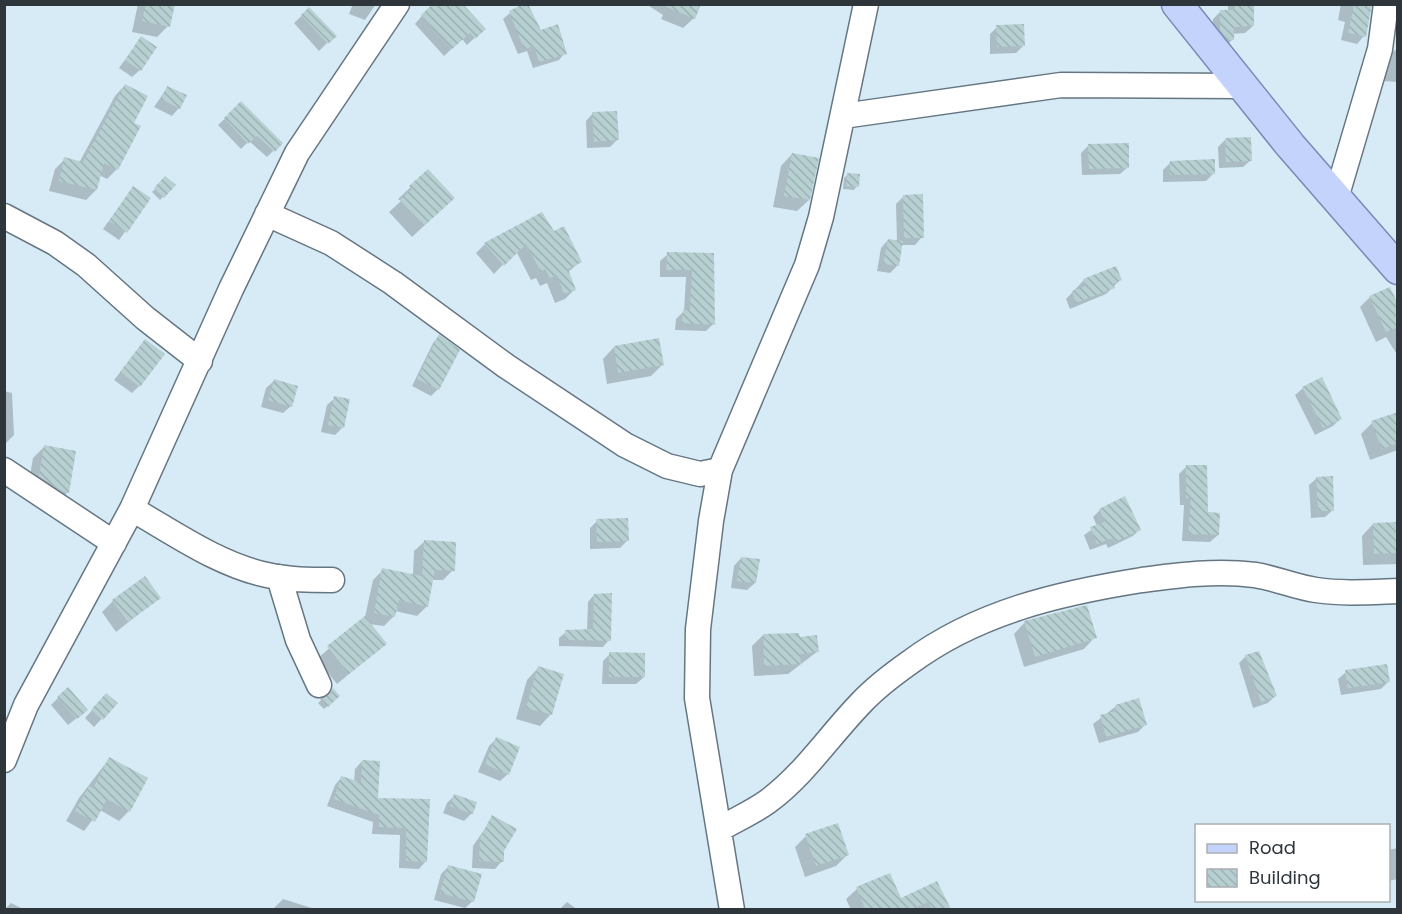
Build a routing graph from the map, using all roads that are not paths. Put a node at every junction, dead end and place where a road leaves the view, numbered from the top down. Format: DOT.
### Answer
graph roads {
  1 [pos="397,4"];
  2 [pos="866,4"];
  3 [pos="1177,4"];
  4 [pos="1386,4"];
  5 [pos="1242,86"];
  6 [pos="843,116"];
  7 [pos="1336,198"];
  8 [pos="267,214"];
  9 [pos="4,216"];
  10 [pos="1398,269"];
  11 [pos="200,361"];
  12 [pos="4,470"];
  13 [pos="720,470"];
  14 [pos="132,509"];
  15 [pos="114,543"];
  16 [pos="279,577"];
  17 [pos="332,580"];
  18 [pos="1398,591"];
  19 [pos="319,685"];
  20 [pos="15,709"];
  21 [pos="4,760"];
  22 [pos="720,829"];
  23 [pos="732,909"];
  1 -- 8 [label="street"];
  2 -- 6 [label="street"];
  3 -- 5 [label="main road"];
  4 -- 7 [label="street"];
  5 -- 6 [label="street"];
  5 -- 7 [label="main road"];
  6 -- 13 [label="street"];
  7 -- 10 [label="main road"];
  8 -- 11 [label="street"];
  8 -- 13 [label="street"];
  9 -- 11 [label="street"];
  11 -- 14 [label="street"];
  12 -- 15 [label="street"];
  13 -- 22 [label="street"];
  14 -- 15 [label="street"];
  14 -- 16 [label="street"];
  15 -- 20 [label="street"];
  16 -- 17 [label="street"];
  16 -- 19 [label="street"];
  18 -- 22 [label="street"];
  20 -- 21 [label="street"];
  22 -- 23 [label="street"];
}
